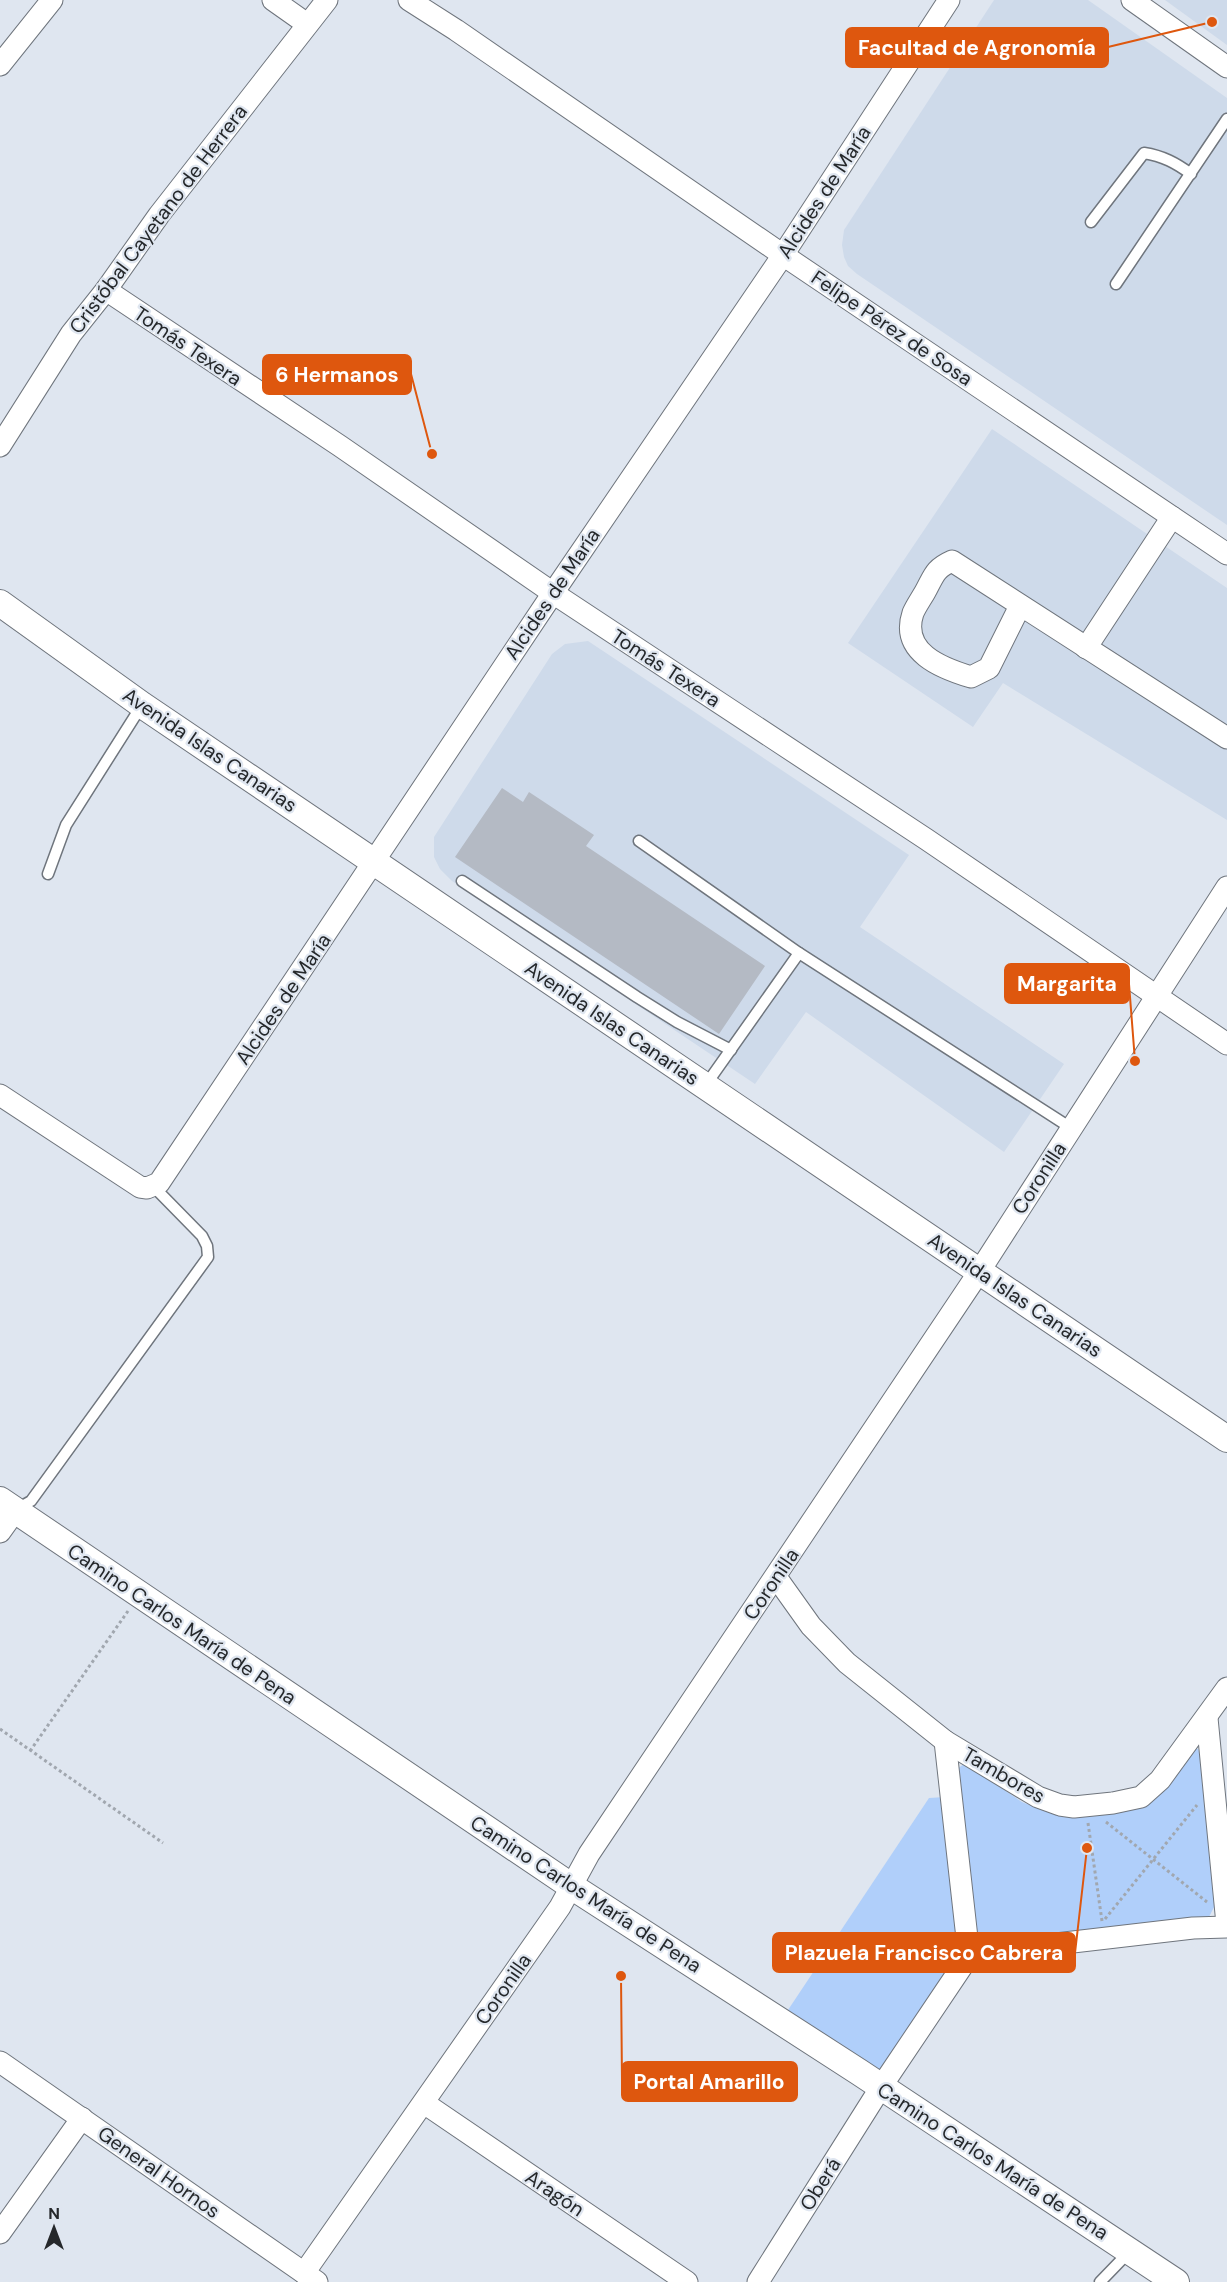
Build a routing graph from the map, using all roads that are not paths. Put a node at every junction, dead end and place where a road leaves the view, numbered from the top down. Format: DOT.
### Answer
graph roads {
  1 [pos="52,0"];
  2 [pos="273,0"];
  3 [pos="327,0"];
  4 [pos="409,0"];
  5 [pos="949,0"];
  6 [pos="1132,0"];
  7 [pos="307,24"];
  8 [pos="0,65"];
  9 [pos="1227,67"];
  10 [pos="1227,119"];
  11 [pos="1191,174"];
  12 [pos="1091,222"];
  13 [pos="783,255"];
  14 [pos="1116,284"];
  15 [pos="106,290"];
  16 [pos="0,446"];
  17 [pos="1172,517"];
  18 [pos="1227,554"];
  19 [pos="553,593"];
  20 [pos="0,603"];
  21 [pos="1020,606"];
  22 [pos="1086,648"];
  23 [pos="142,705"];
  24 [pos="1227,738"];
  25 [pos="639,841"];
  26 [pos="374,862"];
  27 [pos="48,874"];
  28 [pos="462,880"];
  29 [pos="1227,887"];
  30 [pos="798,953"];
  31 [pos="1156,996"];
  32 [pos="1227,1044"];
  33 [pos="731,1050"];
  34 [pos="705,1086"];
  35 [pos="0,1095"];
  36 [pos="1071,1128"];
  37 [pos="153,1186"];
  38 [pos="979,1272"];
  39 [pos="1227,1438"];
  40 [pos="7,1505"];
  41 [pos="0,1532"];
  42 [pos="776,1577"];
  43 [pos="1227,1688"];
  44 [pos="1207,1718"];
  45 [pos="945,1741"];
  46 [pos="572,1886"];
  47 [pos="1226,1917"];
  48 [pos="1227,1926"];
  49 [pos="969,1956"];
  50 [pos="0,2062"];
  51 [pos="881,2087"];
  52 [pos="424,2103"];
  53 [pos="82,2118"];
  54 [pos="0,2233"];
  55 [pos="1130,2252"];
  56 [pos="311,2277"];
  57 [pos="687,2282"];
  58 [pos="758,2282"];
  59 [pos="1100,2282"];
  60 [pos="1176,2282"];
  1 -- 8 [label="street"];
  2 -- 7 [label="street"];
  3 -- 7 [label="street, Cristóbal Cayetano de Herrera"];
  4 -- 13 [label="street, Felipe Pérez de Sosa"];
  5 -- 13 [label="street, Alcides de María"];
  6 -- 9 [label="street"];
  7 -- 15 [label="street, Cristóbal Cayetano de Herrera"];
  10 -- 11 [label="lane"];
  11 -- 12 [label="lane"];
  11 -- 14 [label="lane"];
  13 -- 17 [label="street, Felipe Pérez de Sosa"];
  13 -- 19 [label="street, Alcides de María"];
  15 -- 16 [label="street, Cristóbal Cayetano de Herrera"];
  15 -- 19 [label="street, Tomás Texera"];
  17 -- 18 [label="street, Felipe Pérez de Sosa"];
  17 -- 22 [label="street"];
  19 -- 26 [label="street, Alcides de María"];
  19 -- 31 [label="street, Tomás Texera"];
  20 -- 23 [label="street, Avenida Islas Canarias"];
  21 -- 21 [label="street"];
  21 -- 22 [label="street"];
  22 -- 24 [label="street"];
  23 -- 26 [label="street, Avenida Islas Canarias"];
  23 -- 27 [label="lane"];
  25 -- 30 [label="lane"];
  26 -- 34 [label="street, Avenida Islas Canarias"];
  26 -- 37 [label="street, Alcides de María"];
  28 -- 33 [label="lane"];
  29 -- 31 [label="street, Coronilla"];
  30 -- 33 [label="lane"];
  30 -- 36 [label="lane"];
  31 -- 32 [label="street, Tomás Texera"];
  31 -- 36 [label="street, Coronilla"];
  33 -- 34 [label="lane"];
  34 -- 38 [label="street, Avenida Islas Canarias"];
  35 -- 37 [label="street"];
  36 -- 38 [label="street, Coronilla"];
  37 -- 40 [label="lane"];
  38 -- 39 [label="street, Avenida Islas Canarias"];
  38 -- 42 [label="street, Coronilla"];
  40 -- 41 [label="street"];
  40 -- 46 [label="street, Camino Carlos María de Pena"];
  42 -- 45 [label="street"];
  42 -- 46 [label="street, Coronilla"];
  43 -- 44 [label="street, Tambores"];
  44 -- 45 [label="street, Tambores"];
  44 -- 47 [label="street"];
  45 -- 49 [label="street, Tambores"];
  46 -- 51 [label="street, Camino Carlos María de Pena"];
  46 -- 52 [label="street, Coronilla"];
  47 -- 48 [label="street"];
  48 -- 49 [label="street"];
  49 -- 51 [label="street, Oberá"];
  50 -- 53 [label="street, General Hornos"];
  51 -- 55 [label="street, Camino Carlos María de Pena"];
  51 -- 58 [label="street, Oberá"];
  52 -- 56 [label="street, Coronilla"];
  52 -- 57 [label="street, Aragón"];
  53 -- 54 [label="street"];
  53 -- 56 [label="street, General Hornos"];
  55 -- 59 [label="lane"];
  55 -- 60 [label="street, Camino Carlos María de Pena"];
}
